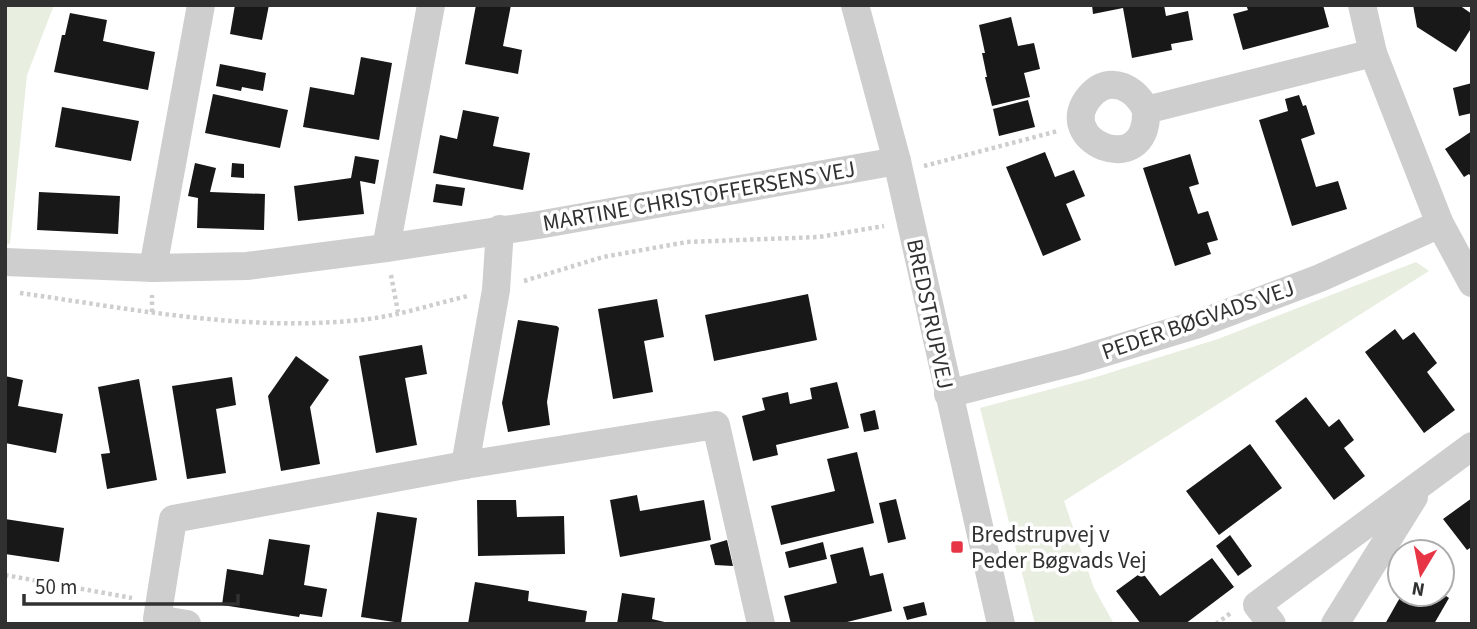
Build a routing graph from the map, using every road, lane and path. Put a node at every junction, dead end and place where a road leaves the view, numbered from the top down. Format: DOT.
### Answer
graph roads {
  1 [pos="201,5"];
  2 [pos="431,5"];
  3 [pos="855,5"];
  4 [pos="1362,5"];
  5 [pos="1374,53"];
  6 [pos="1146,110"];
  7 [pos="1082,125"];
  8 [pos="905,165"];
  9 [pos="1440,224"];
  10 [pos="500,229"];
  11 [pos="386,248"];
  12 [pos="5,262"];
  13 [pos="153,268"];
  14 [pos="1472,283"];
  15 [pos="398,312"];
  16 [pos="948,394"];
  17 [pos="1472,446"];
  18 [pos="465,466"];
  19 [pos="1423,482"];
  20 [pos="5,575"];
  21 [pos="160,603"];
  22 [pos="187,624"];
  23 [pos="761,624"];
  24 [pos="1001,624"];
  25 [pos="1272,624"];
  26 [pos="1335,624"];
  1 -- 13 [label="street"];
  2 -- 11 [label="street"];
  3 -- 8 [label="street, BREDSTRUPVEJ"];
  4 -- 5 [label="street"];
  5 -- 6 [label="street"];
  5 -- 9 [label="street"];
  6 -- 7 [label="street"];
  6 -- 7 [label="street"];
  7 -- 8 [label="path"];
  8 -- 10 [label="street, MARTINE CHRISTOFFERSENS VEJ"];
  8 -- 16 [label="street, BREDSTRUPVEJ"];
  9 -- 14 [label="street"];
  9 -- 16 [label="street, PEDER BØGVADS VEJ"];
  10 -- 11 [label="street, MARTINE CHRISTOFFERSENS VEJ"];
  10 -- 18 [label="street"];
  11 -- 13 [label="street, MARTINE CHRISTOFFERSENS VEJ"];
  11 -- 15 [label="path"];
  12 -- 13 [label="street, MARTINE CHRISTOFFERSENS VEJ"];
  16 -- 24 [label="street, BREDSTRUPVEJ"];
  17 -- 19 [label="street"];
  18 -- 21 [label="street"];
  18 -- 23 [label="street"];
  19 -- 25 [label="street"];
  19 -- 26 [label="street"];
  20 -- 21 [label="path"];
  21 -- 22 [label="street"];
}
